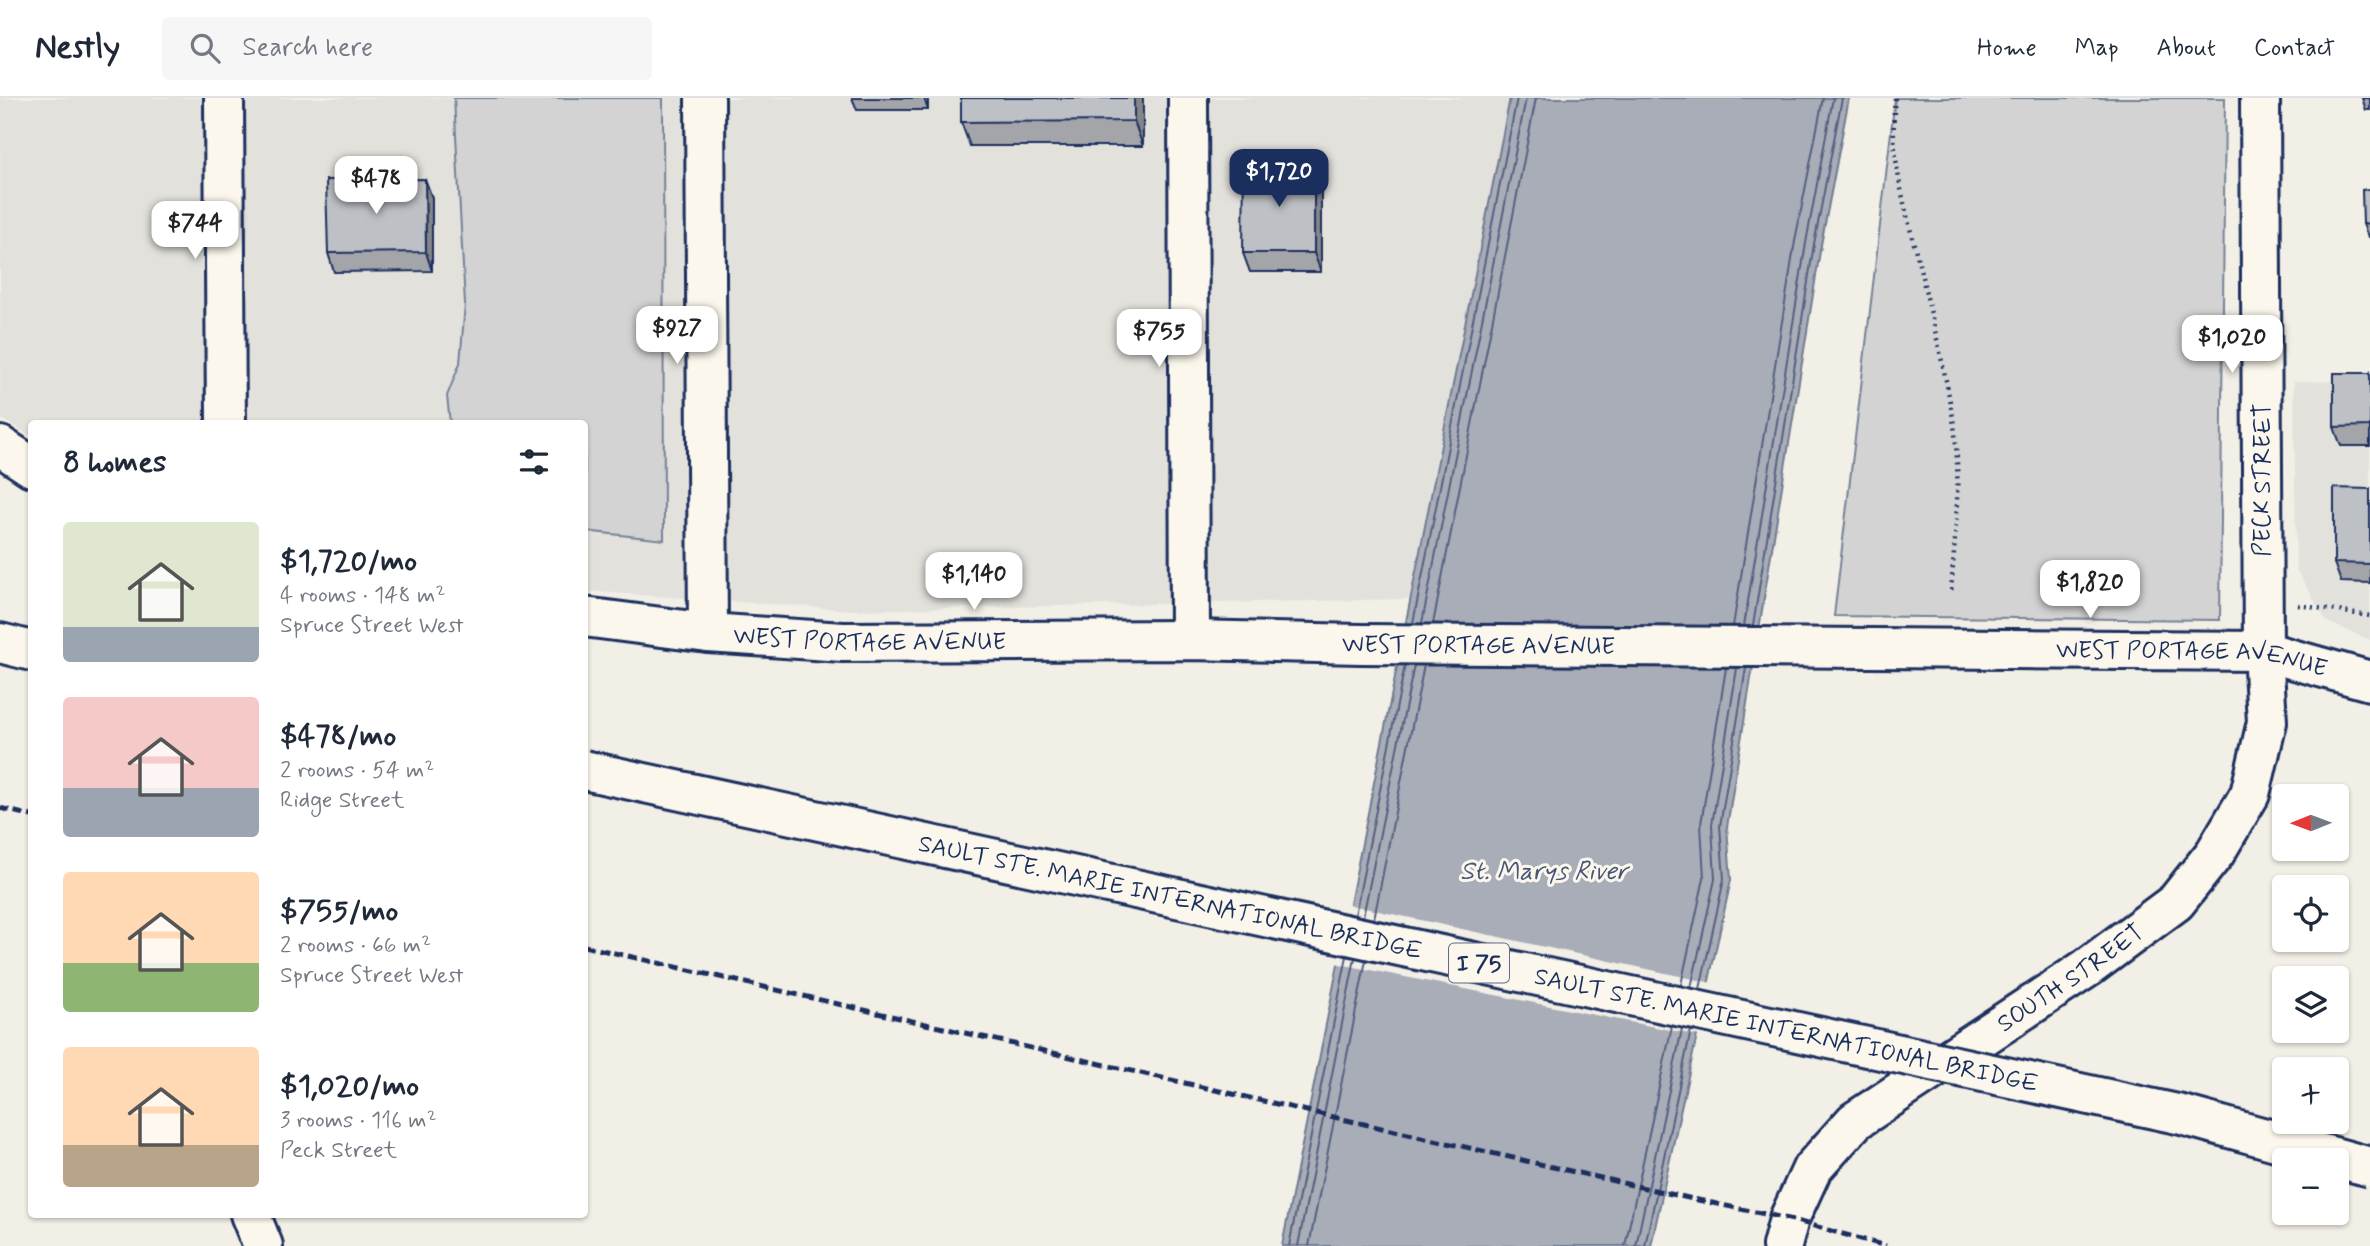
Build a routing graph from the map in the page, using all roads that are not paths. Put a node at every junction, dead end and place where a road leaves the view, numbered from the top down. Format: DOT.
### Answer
graph roads {
  1 [pos="224,98"];
  2 [pos="705,98"];
  3 [pos="1188,98"];
  4 [pos="2260,98"];
  5 [pos="226,420"];
  6 [pos="588,618"];
  7 [pos="708,633"];
  8 [pos="1190,640"];
  9 [pos="0,643"];
  10 [pos="28,650"];
  11 [pos="2263,651"];
  12 [pos="2370,681"];
  13 [pos="588,771"];
  14 [pos="2370,1167"];
  15 [pos="252,1218"];
  16 [pos="263,1246"];
  17 [pos="1782,1246"];
  1 -- 5 [label="main road"];
  2 -- 7 [label="main road"];
  3 -- 8 [label="main road"];
  4 -- 11 [label="main road, PECK STREET"];
  6 -- 7 [label="main road, WEST PORTAGE AVENUE"];
  7 -- 8 [label="main road, WEST PORTAGE AVENUE"];
  8 -- 11 [label="main road, WEST PORTAGE AVENUE"];
  9 -- 10 [label="main road"];
  11 -- 12 [label="main road, WEST PORTAGE AVENUE"];
  11 -- 17 [label="main road, SOUTH STREET"];
  13 -- 14 [label="main road, SAULT STE. MARIE INTERNATIONAL BRIDGE / I 75, bridge"];
  15 -- 16 [label="main road"];
}
